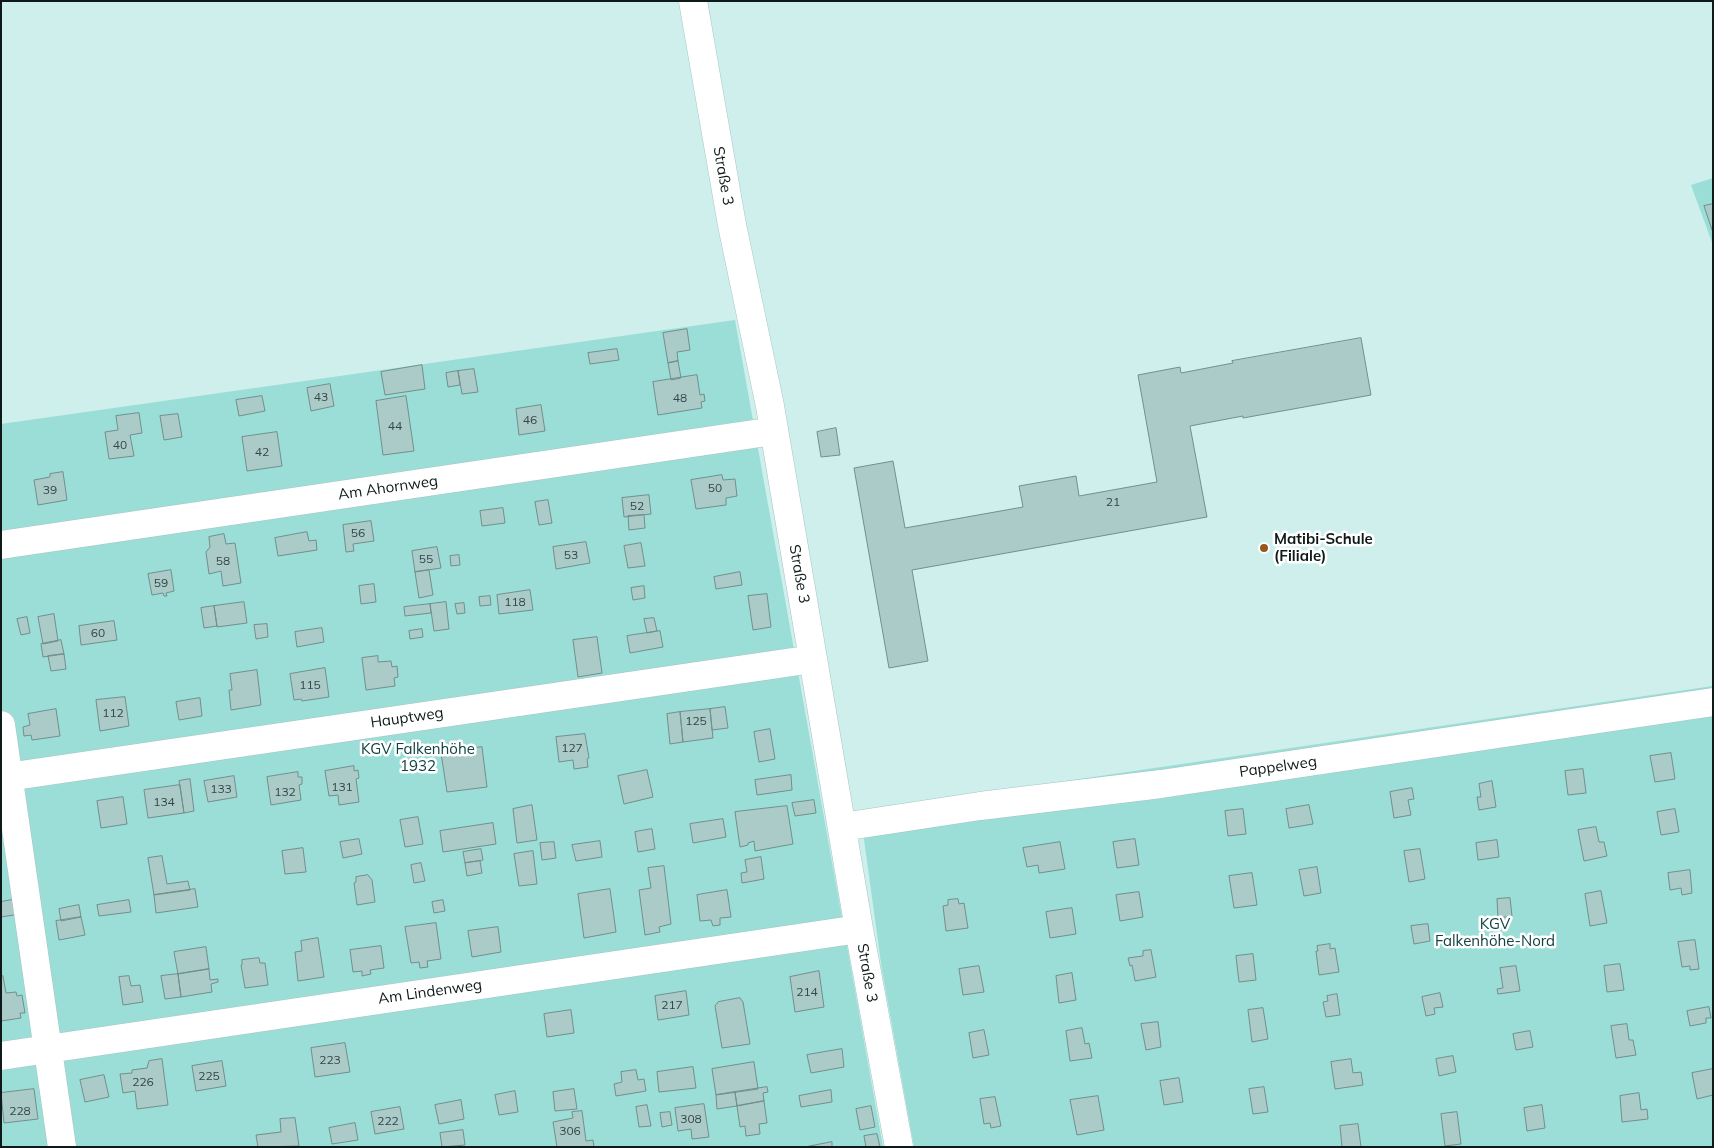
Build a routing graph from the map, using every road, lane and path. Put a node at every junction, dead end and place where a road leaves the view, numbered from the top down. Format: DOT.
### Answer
graph roads {
  1 [pos="693,1"];
  2 [pos="774,431"];
  3 [pos="1,545"];
  4 [pos="813,659"];
  5 [pos="1713,702"];
  6 [pos="1,725"];
  7 [pos="5,777"];
  8 [pos="842,827"];
  9 [pos="859,929"];
  10 [pos="48,1049"];
  11 [pos="1,1056"];
  12 [pos="62,1147"];
  13 [pos="900,1147"];
  1 -- 2 [label="street, Straße 3"];
  2 -- 3 [label="street, Am Ahornweg"];
  2 -- 4 [label="street, Straße 3"];
  4 -- 7 [label="street, Hauptweg"];
  4 -- 8 [label="street, Straße 3"];
  5 -- 8 [label="street, Pappelweg"];
  6 -- 7 [label="street"];
  7 -- 10 [label="street"];
  8 -- 9 [label="street, Straße 3"];
  9 -- 10 [label="street, Am Lindenweg"];
  9 -- 13 [label="street, Straße 3"];
  10 -- 11 [label="street, Am Lindenweg"];
  10 -- 12 [label="street"];
}
